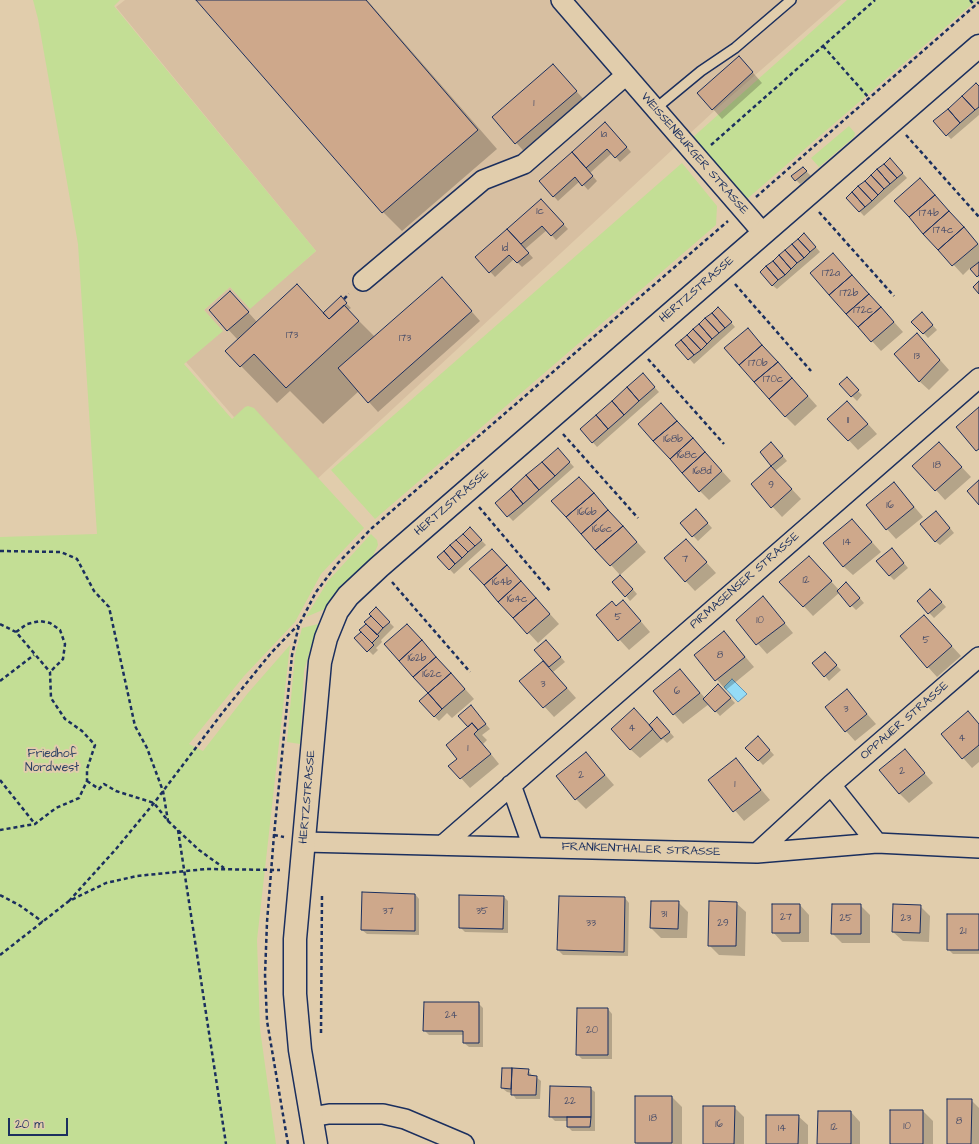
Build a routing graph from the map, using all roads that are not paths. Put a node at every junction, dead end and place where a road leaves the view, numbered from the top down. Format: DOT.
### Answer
graph roads {
  1 [pos="561,0"];
  2 [pos="792,0"];
  3 [pos="979,46"];
  4 [pos="626,75"];
  5 [pos="655,109"];
  6 [pos="763,233"];
  7 [pos="364,281"];
  8 [pos="979,378"];
  9 [pos="979,657"];
  10 [pos="831,784"];
  11 [pos="511,785"];
  12 [pos="304,842"];
  13 [pos="877,843"];
  14 [pos="443,845"];
  15 [pos="533,847"];
  16 [pos="979,848"];
  17 [pos="757,854"];
  18 [pos="311,1117"];
  19 [pos="316,1144"];
  20 [pos="464,1144"];
  1 -- 4 [label="street, WEISSENBURGER STRASSE"];
  2 -- 5 [label="lane"];
  3 -- 6 [label="main road, HERTZSTRASSE"];
  4 -- 5 [label="street, WEISSENBURGER STRASSE"];
  4 -- 7 [label="street"];
  5 -- 6 [label="street, WEISSENBURGER STRASSE"];
  6 -- 12 [label="main road, HERTZSTRASSE"];
  8 -- 11 [label="street, PIRMASENSER STRASSE"];
  9 -- 10 [label="street, OPPAUER STRASSE"];
  10 -- 13 [label="street"];
  10 -- 17 [label="street, OPPAUER STRASSE"];
  11 -- 14 [label="street, PIRMASENSER STRASSE"];
  11 -- 15 [label="street"];
  12 -- 14 [label="street, FRANKENTHALER STRASSE"];
  12 -- 18 [label="main road, HERTZSTRASSE"];
  13 -- 16 [label="street, FRANKENTHALER STRASSE"];
  13 -- 17 [label="street, FRANKENTHALER STRASSE"];
  14 -- 15 [label="street, FRANKENTHALER STRASSE"];
  15 -- 17 [label="street, FRANKENTHALER STRASSE"];
  18 -- 19 [label="main road, HERTZSTRASSE"];
  18 -- 20 [label="street"];
}
